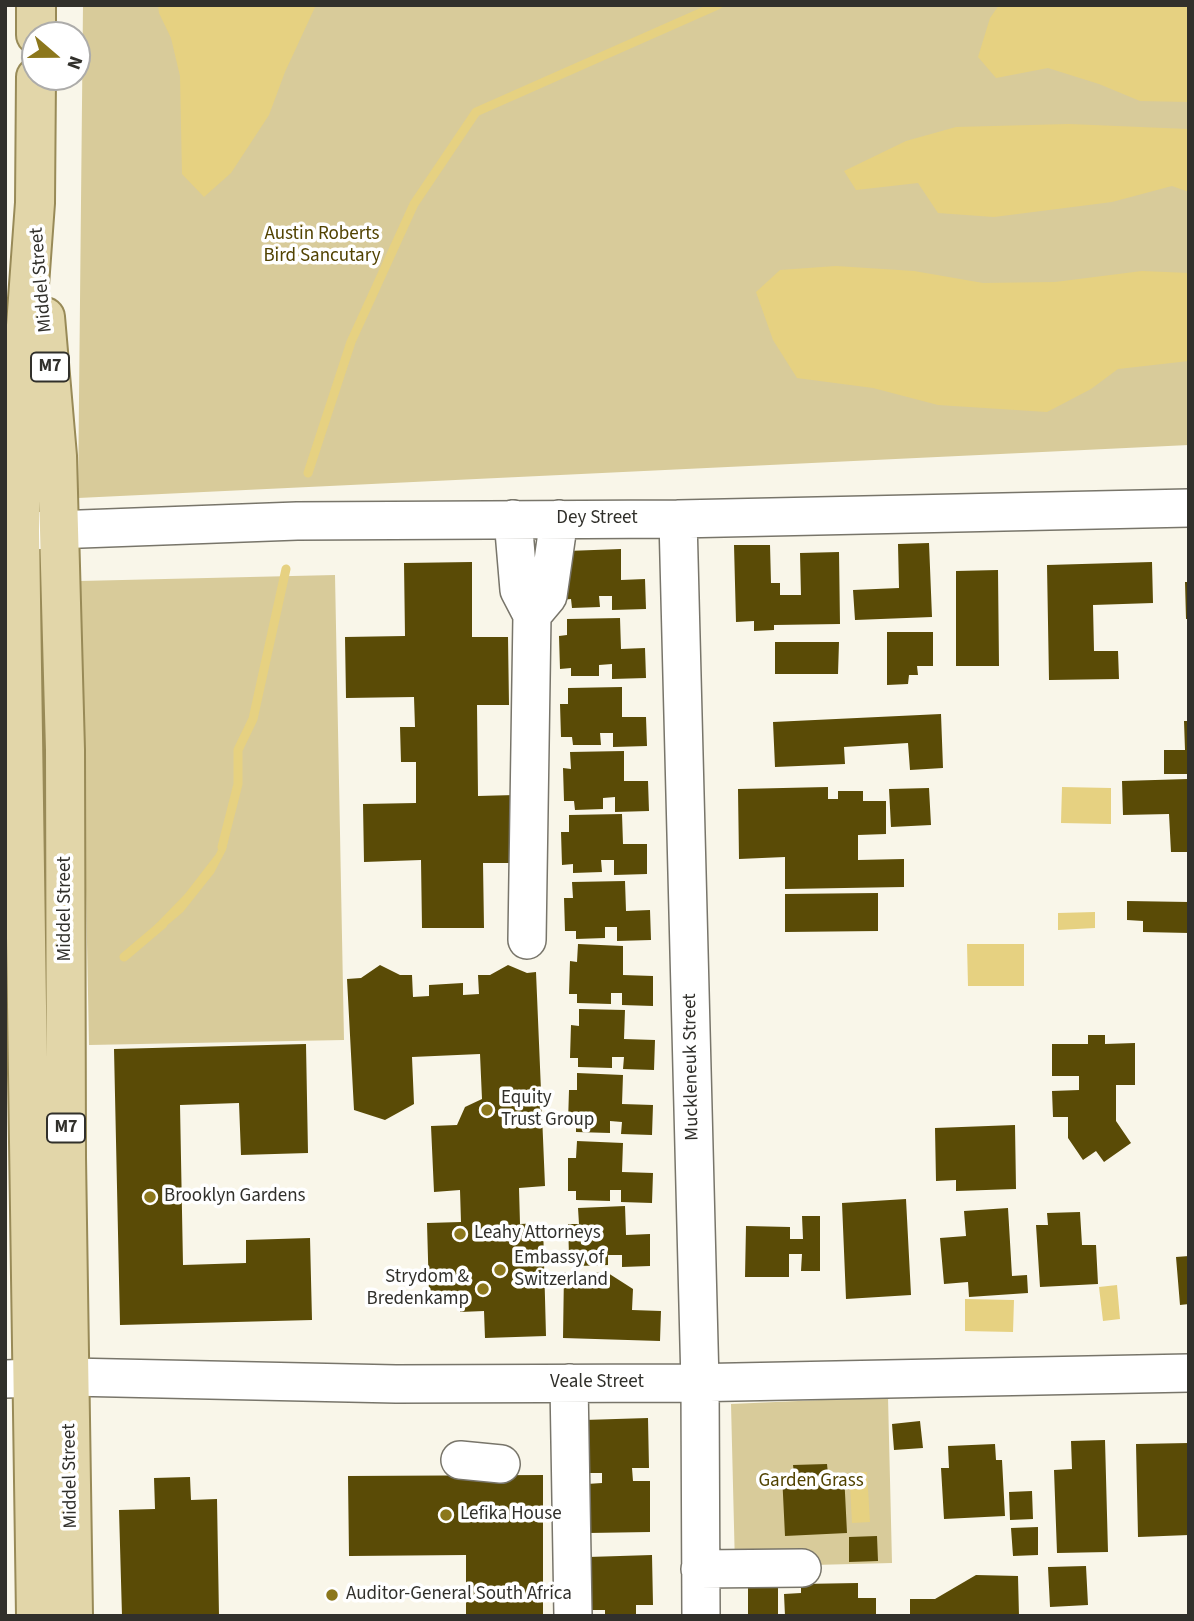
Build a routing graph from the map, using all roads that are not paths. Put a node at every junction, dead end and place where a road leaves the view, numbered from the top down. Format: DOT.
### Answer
graph roads {
  1 [pos="36,91"];
  2 [pos="35,203"];
  3 [pos="1189,508"];
  4 [pos="513,519"];
  5 [pos="559,519"];
  6 [pos="678,519"];
  7 [pos="58,530"];
  8 [pos="13,531"];
  9 [pos="532,615"];
  10 [pos="14,686"];
  11 [pos="15,732"];
  12 [pos="527,940"];
  13 [pos="1189,1373"];
  14 [pos="70,1377"];
  15 [pos="19,1379"];
  16 [pos="569,1383"];
  17 [pos="699,1383"];
  18 [pos="460,1460"];
  19 [pos="501,1464"];
  20 [pos="802,1568"];
  21 [pos="700,1569"];
  22 [pos="36,1616"];
  23 [pos="73,1616"];
  24 [pos="573,1616"];
  25 [pos="701,1616"];
  1 -- 2 [label="main road, Middel Street / M7"];
  2 -- 7 [label="main road, Middel Street / M7"];
  2 -- 8 [label="main road, Middel Street / M7"];
  3 -- 6 [label="street, Dey Street"];
  4 -- 5 [label="street, Dey Street"];
  4 -- 7 [label="street, Dey Street"];
  4 -- 9 [label="street"];
  5 -- 6 [label="street, Dey Street"];
  5 -- 9 [label="street"];
  6 -- 17 [label="street, Muckleneuk Street"];
  7 -- 8 [label="street, Dey Street"];
  7 -- 14 [label="main road, Middel Street / M7"];
  8 -- 10 [label="main road, Middel Street / M7"];
  9 -- 12 [label="street"];
  10 -- 11 [label="main road, Middel Street / M7"];
  11 -- 15 [label="main road, Middel Street / M7"];
  13 -- 17 [label="street, Veale Street"];
  14 -- 15 [label="street, Veale Street"];
  14 -- 16 [label="street, Veale Street"];
  14 -- 23 [label="main road, Middel Street / M7"];
  15 -- 22 [label="main road, Middel Street / M7"];
  16 -- 17 [label="street, Veale Street"];
  16 -- 24 [label="street"];
  17 -- 21 [label="street, Muckleneuk Street"];
  18 -- 19 [label="street"];
  20 -- 21 [label="street"];
  21 -- 25 [label="street, Muckleneuk Street"];
}
